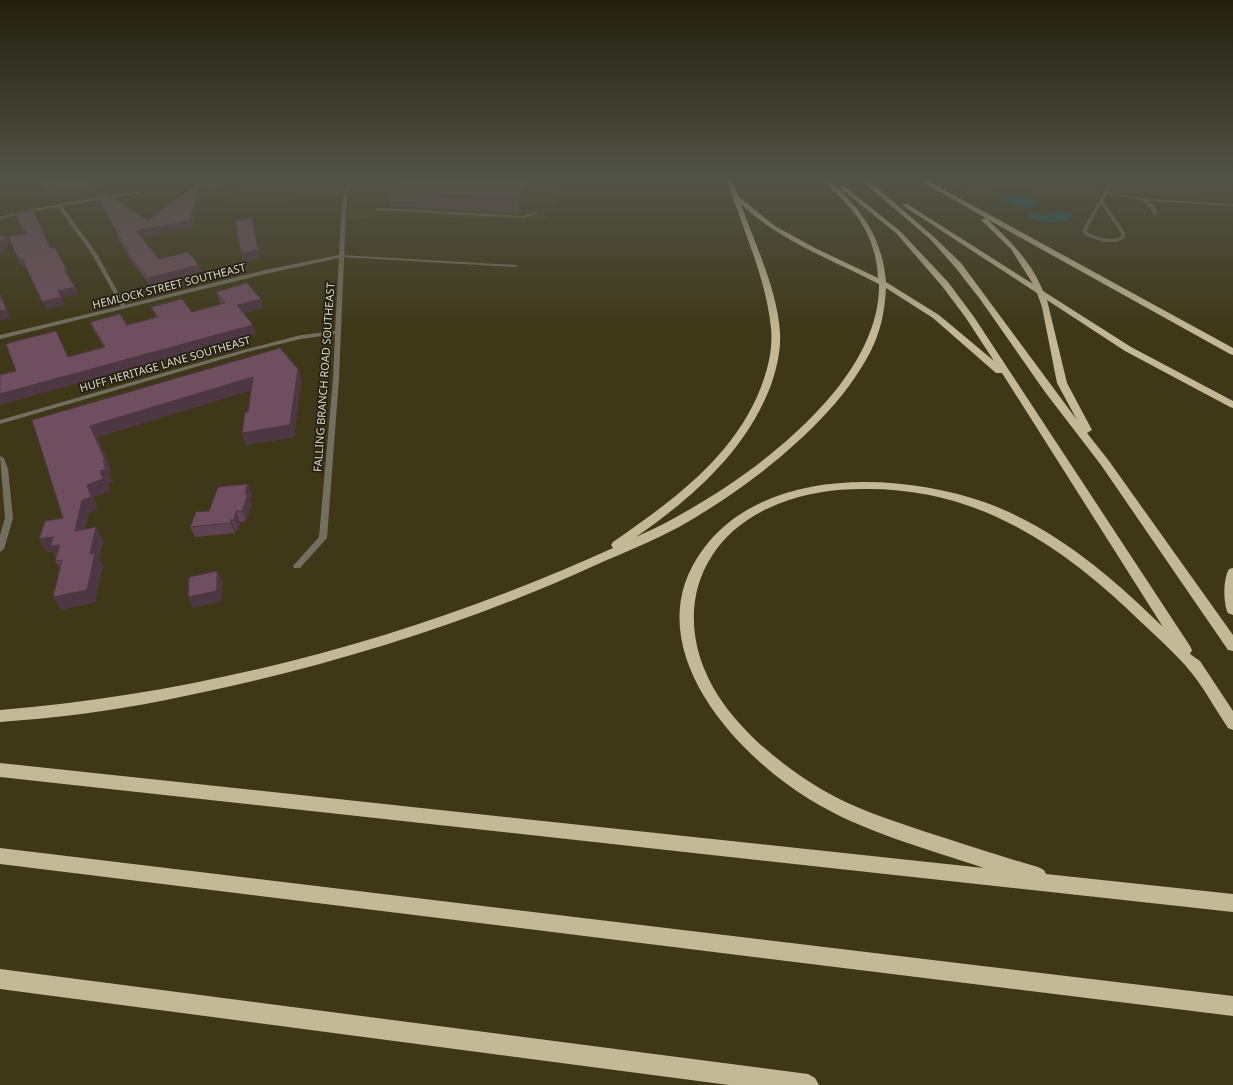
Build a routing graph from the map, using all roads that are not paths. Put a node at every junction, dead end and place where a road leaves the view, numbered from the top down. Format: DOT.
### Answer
graph roads {
  1 [pos="78,231"];
  2 [pos="343,231"];
  3 [pos="747,231"];
  4 [pos="777,231"];
  5 [pos="868,231"];
  6 [pos="895,231"];
  7 [pos="923,231"];
  8 [pos="945,231"];
  9 [pos="997,231"];
  10 [pos="1013,231"];
  11 [pos="1085,231"];
  12 [pos="1121,231"];
  13 [pos="342,256"];
  14 [pos="516,266"];
  15 [pos="124,307"];
  16 [pos="337,332"];
  17 [pos="0,337"];
  18 [pos="1233,352"];
  19 [pos="1015,387"];
  20 [pos="1233,405"];
  21 [pos="0,422"];
  22 [pos="0,458"];
  23 [pos="1105,463"];
  24 [pos="0,549"];
  25 [pos="297,566"];
  26 [pos="586,566"];
  27 [pos="1233,572"];
  28 [pos="1233,610"];
  29 [pos="1233,646"];
  30 [pos="1200,672"];
  31 [pos="0,716"];
  32 [pos="1233,724"];
  33 [pos="0,770"];
  34 [pos="0,856"];
  35 [pos="1068,885"];
  36 [pos="1230,902"];
  37 [pos="0,979"];
  38 [pos="1233,1006"];
  39 [pos="808,1085"];
  1 -- 15 [label="street"];
  2 -- 13 [label="street, FALLING BRANCH ROAD SOUTHEAST"];
  3 -- 26 [label="highway"];
  4 -- 19 [label="highway"];
  5 -- 26 [label="highway"];
  6 -- 19 [label="highway"];
  7 -- 23 [label="highway"];
  8 -- 20 [label="highway"];
  9 -- 23 [label="highway"];
  10 -- 18 [label="highway"];
  11 -- 12 [label="street"];
  13 -- 14 [label="street, HEMLOCK STREET SOUTHEAST"];
  13 -- 15 [label="street, HEMLOCK STREET SOUTHEAST"];
  13 -- 16 [label="street, FALLING BRANCH ROAD SOUTHEAST"];
  15 -- 17 [label="street, HEMLOCK STREET SOUTHEAST"];
  16 -- 21 [label="street, HUFF HERITAGE LANE SOUTHEAST"];
  16 -- 25 [label="street, FALLING BRANCH ROAD SOUTHEAST"];
  19 -- 30 [label="highway"];
  22 -- 24 [label="street"];
  23 -- 29 [label="highway"];
  26 -- 31 [label="highway"];
  27 -- 28 [label="highway"];
  30 -- 32 [label="highway"];
  30 -- 35 [label="highway"];
  33 -- 35 [label="highway"];
  34 -- 38 [label="highway"];
  35 -- 36 [label="highway"];
  37 -- 39 [label="highway"];
}
